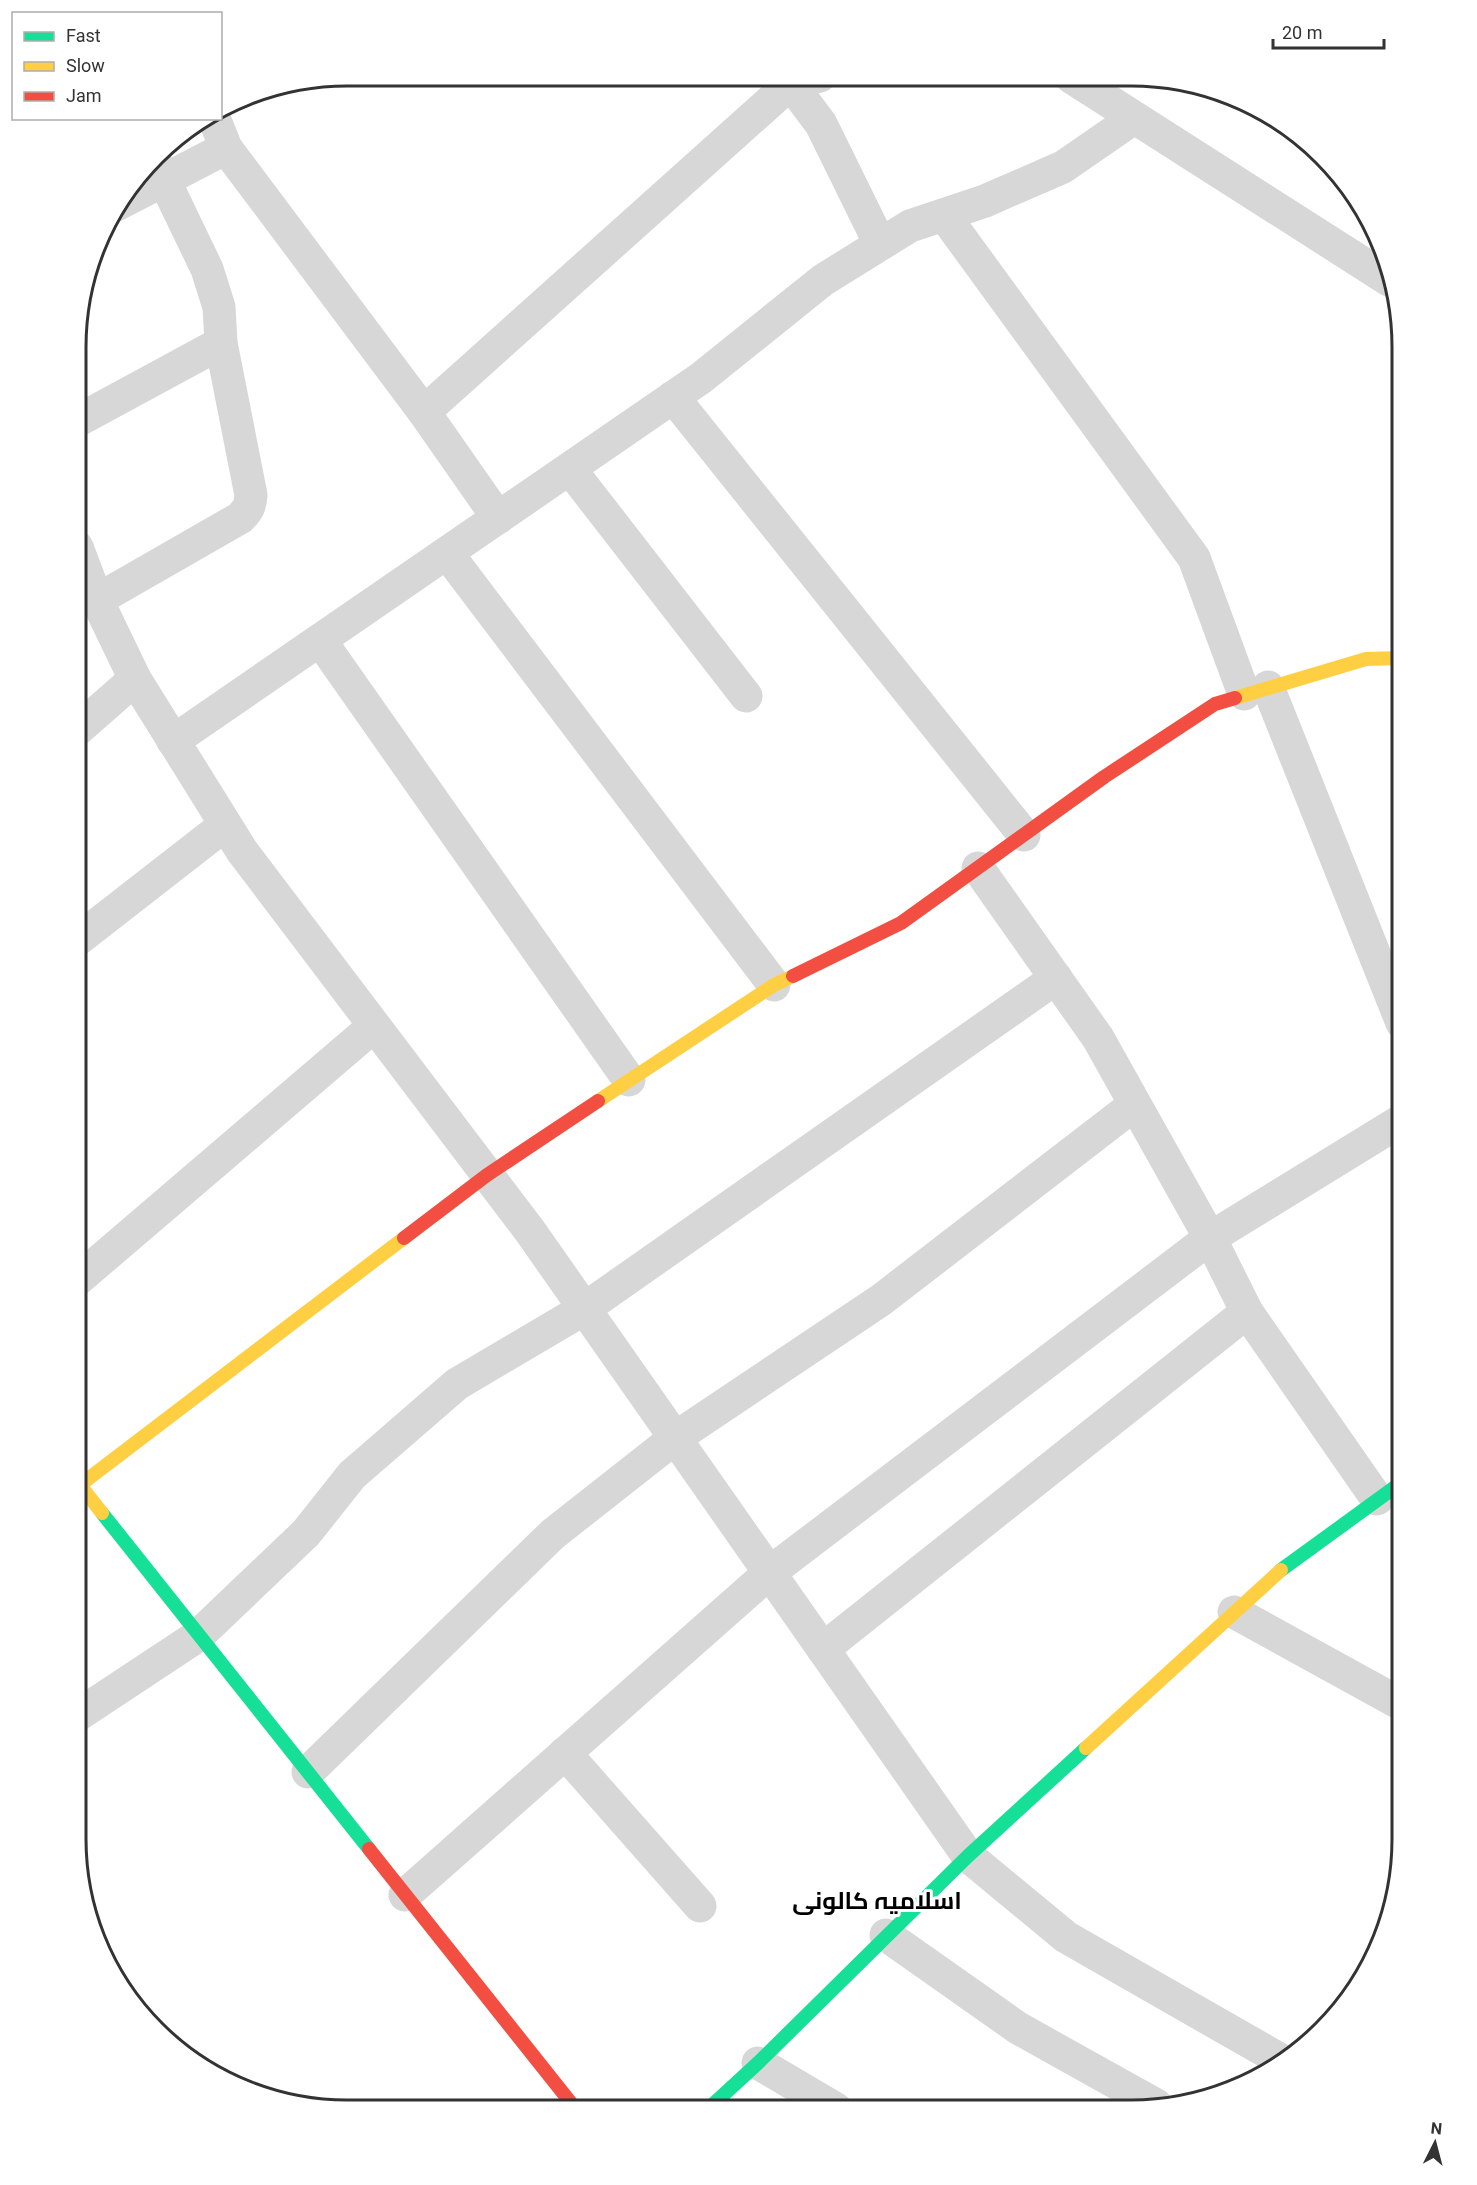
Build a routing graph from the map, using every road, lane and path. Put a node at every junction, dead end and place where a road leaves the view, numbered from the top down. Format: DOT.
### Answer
graph roads {
  1 [pos="791,86"];
  2 [pos="802,86"];
  3 [pos="1085,86"];
  4 [pos="1134,118"];
  5 [pos="215,121"];
  6 [pos="226,148"];
  7 [pos="160,169"];
  8 [pos="142,184"];
  9 [pos="944,215"];
  10 [pos="880,244"];
  11 [pos="1382,275"];
  12 [pos="220,343"];
  13 [pos="674,397"];
  14 [pos="424,412"];
  15 [pos="86,416"];
  16 [pos="570,469"];
  17 [pos="498,518"];
  18 [pos="447,553"];
  19 [pos="86,571"];
  20 [pos="97,600"];
  21 [pos="320,640"];
  22 [pos="1392,658"];
  23 [pos="135,679"];
  24 [pos="1256,691"];
  25 [pos="746,696"];
  26 [pos="86,722"];
  27 [pos="173,741"];
  28 [pos="225,825"];
  29 [pos="1024,835"];
  30 [pos="978,868"];
  31 [pos="86,933"];
  32 [pos="1056,978"];
  33 [pos="774,984"];
  34 [pos="1392,1000"];
  35 [pos="374,1026"];
  36 [pos="629,1080"];
  37 [pos="1134,1106"];
  38 [pos="1392,1126"];
  39 [pos="487,1174"];
  40 [pos="1210,1238"];
  41 [pos="86,1272"];
  42 [pos="584,1309"];
  43 [pos="1247,1312"];
  44 [pos="675,1438"];
  45 [pos="86,1480"];
  46 [pos="1390,1490"];
  47 [pos="86,1493"];
  48 [pos="769,1573"];
  49 [pos="1234,1612"];
  50 [pos="199,1635"];
  51 [pos="823,1649"];
  52 [pos="1392,1699"];
  53 [pos="86,1711"];
  54 [pos="565,1753"];
  55 [pos="308,1772"];
  56 [pos="968,1856"];
  57 [pos="405,1895"];
  58 [pos="700,1906"];
  59 [pos="886,1935"];
  60 [pos="1274,2056"];
  61 [pos="758,2063"];
  62 [pos="1145,2099"];
  63 [pos="569,2100"];
  64 [pos="718,2100"];
  65 [pos="821,2100"];
  1 -- 14 [label="street"];
  2 -- 10 [label="street"];
  3 -- 4 [label="street"];
  4 -- 9 [label="street"];
  4 -- 11 [label="street"];
  5 -- 6 [label="street"];
  6 -- 7 [label="street"];
  6 -- 14 [label="street"];
  7 -- 8 [label="street"];
  7 -- 12 [label="street"];
  9 -- 10 [label="street"];
  9 -- 24 [label="street"];
  10 -- 13 [label="street"];
  12 -- 15 [label="street"];
  12 -- 20 [label="street"];
  13 -- 16 [label="street"];
  13 -- 29 [label="street"];
  14 -- 17 [label="street"];
  16 -- 17 [label="street"];
  16 -- 25 [label="street"];
  17 -- 18 [label="street"];
  18 -- 21 [label="street"];
  18 -- 33 [label="street"];
  19 -- 20 [label="street"];
  20 -- 23 [label="street"];
  21 -- 27 [label="street"];
  21 -- 36 [label="street"];
  22 -- 24 [label="street"];
  23 -- 26 [label="street"];
  23 -- 27 [label="street"];
  24 -- 29 [label="street"];
  24 -- 34 [label="street"];
  27 -- 28 [label="street"];
  28 -- 31 [label="street"];
  28 -- 35 [label="street"];
  29 -- 30 [label="street"];
  30 -- 32 [label="street"];
  30 -- 33 [label="street"];
  32 -- 37 [label="street"];
  32 -- 42 [label="street"];
  33 -- 36 [label="street"];
  35 -- 39 [label="street"];
  35 -- 41 [label="street"];
  36 -- 39 [label="street"];
  37 -- 40 [label="street"];
  37 -- 44 [label="street"];
  38 -- 40 [label="street"];
  39 -- 42 [label="street"];
  39 -- 45 [label="street"];
  40 -- 43 [label="street"];
  40 -- 48 [label="street"];
  42 -- 44 [label="street"];
  42 -- 50 [label="street"];
  43 -- 46 [label="street"];
  43 -- 51 [label="street"];
  44 -- 48 [label="street"];
  44 -- 55 [label="street"];
  46 -- 49 [label="street"];
  47 -- 50 [label="street"];
  48 -- 51 [label="street"];
  48 -- 54 [label="street"];
  49 -- 52 [label="street"];
  49 -- 56 [label="street"];
  50 -- 53 [label="street"];
  50 -- 55 [label="street"];
  51 -- 56 [label="street"];
  54 -- 57 [label="street"];
  54 -- 58 [label="street"];
  55 -- 57 [label="street"];
  56 -- 59 [label="street"];
  56 -- 60 [label="street"];
  57 -- 63 [label="street"];
  59 -- 61 [label="street"];
  59 -- 62 [label="street"];
  61 -- 64 [label="street"];
  61 -- 65 [label="street"];
}
